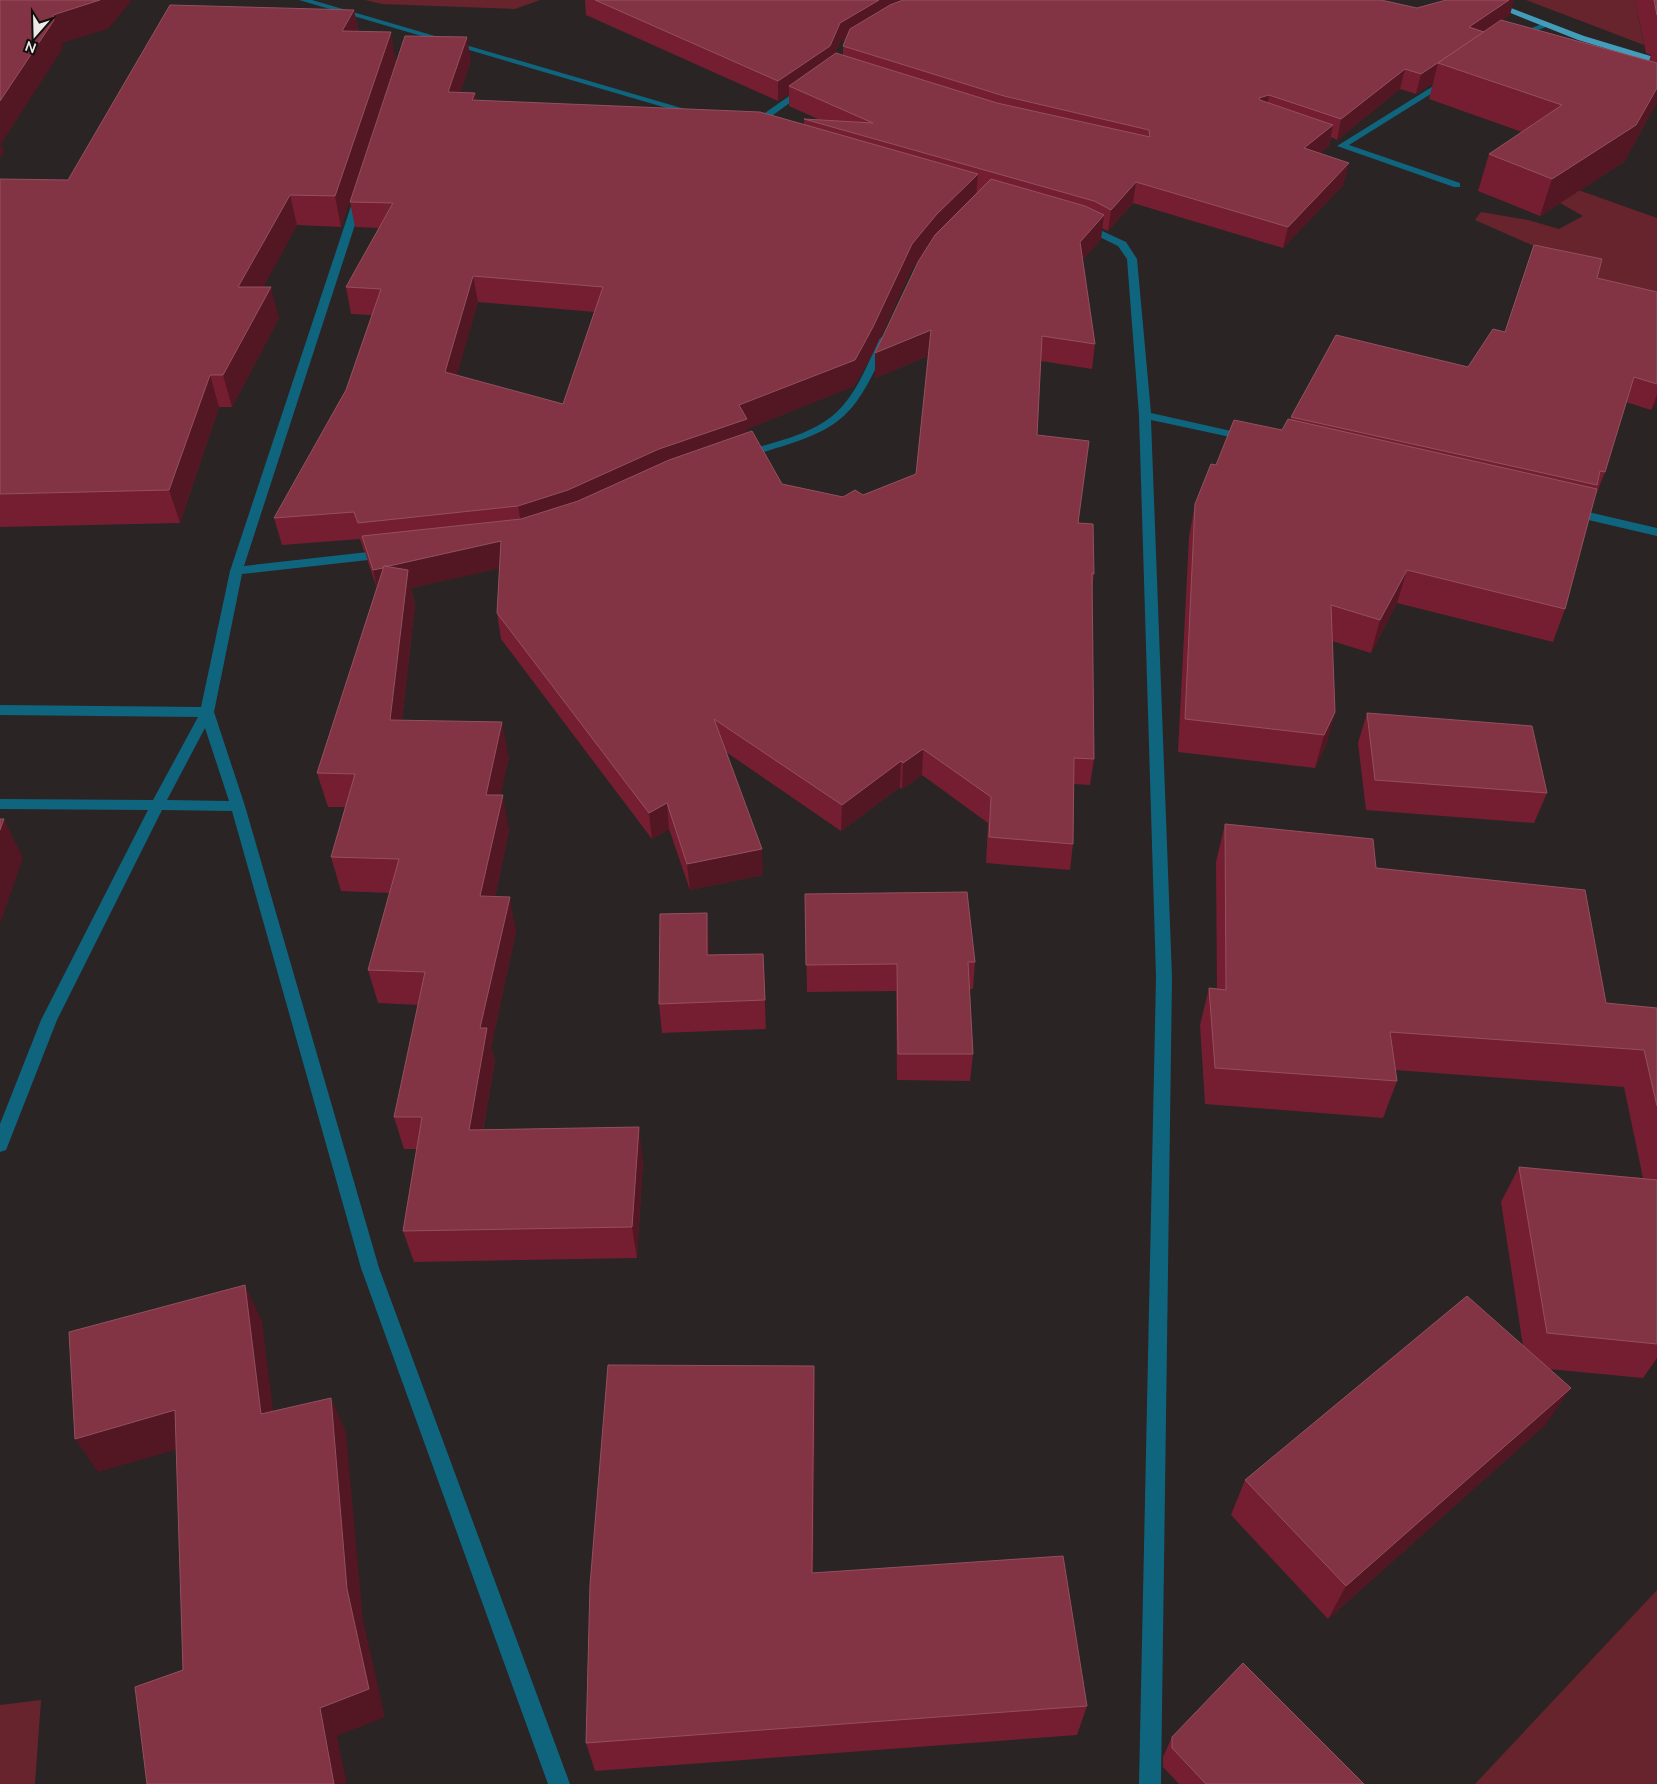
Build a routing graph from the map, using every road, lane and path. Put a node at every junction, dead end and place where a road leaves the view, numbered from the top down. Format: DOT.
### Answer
graph roads {
  1 [pos="303,0"];
  2 [pos="1482,0"];
  3 [pos="1546,25"];
  4 [pos="412,32"];
  5 [pos="1503,41"];
  6 [pos="406,50"];
  7 [pos="1657,61"];
  8 [pos="1458,74"];
  9 [pos="812,85"];
  10 [pos="709,117"];
  11 [pos="748,128"];
  12 [pos="364,181"];
  13 [pos="1457,185"];
  14 [pos="1078,224"];
  15 [pos="887,332"];
  16 [pos="1145,415"];
  17 [pos="1261,441"];
  18 [pos="727,460"];
  19 [pos="1560,510"];
  20 [pos="1657,532"];
  21 [pos="395,553"];
  22 [pos="236,571"];
  23 [pos="0,710"];
  24 [pos="207,712"];
  25 [pos="0,804"];
  26 [pos="157,806"];
  27 [pos="238,806"];
  28 [pos="0,1145"];
  29 [pos="559,1784"];
  30 [pos="1150,1784"];
  1 -- 4 [label="street"];
  2 -- 3 [label="main road"];
  3 -- 5 [label="street"];
  3 -- 7 [label="main road"];
  4 -- 6 [label="street"];
  4 -- 10 [label="street"];
  8 -- 13 [label="street"];
  9 -- 11 [label="street"];
  12 -- 22 [label="street"];
  14 -- 16 [label="street"];
  15 -- 18 [label="street"];
  16 -- 17 [label="street"];
  16 -- 30 [label="street"];
  19 -- 20 [label="street"];
  21 -- 22 [label="street"];
  22 -- 24 [label="street"];
  23 -- 24 [label="street"];
  24 -- 26 [label="street"];
  24 -- 27 [label="street"];
  25 -- 26 [label="street"];
  26 -- 27 [label="street"];
  26 -- 28 [label="street"];
  27 -- 29 [label="street"];
}
